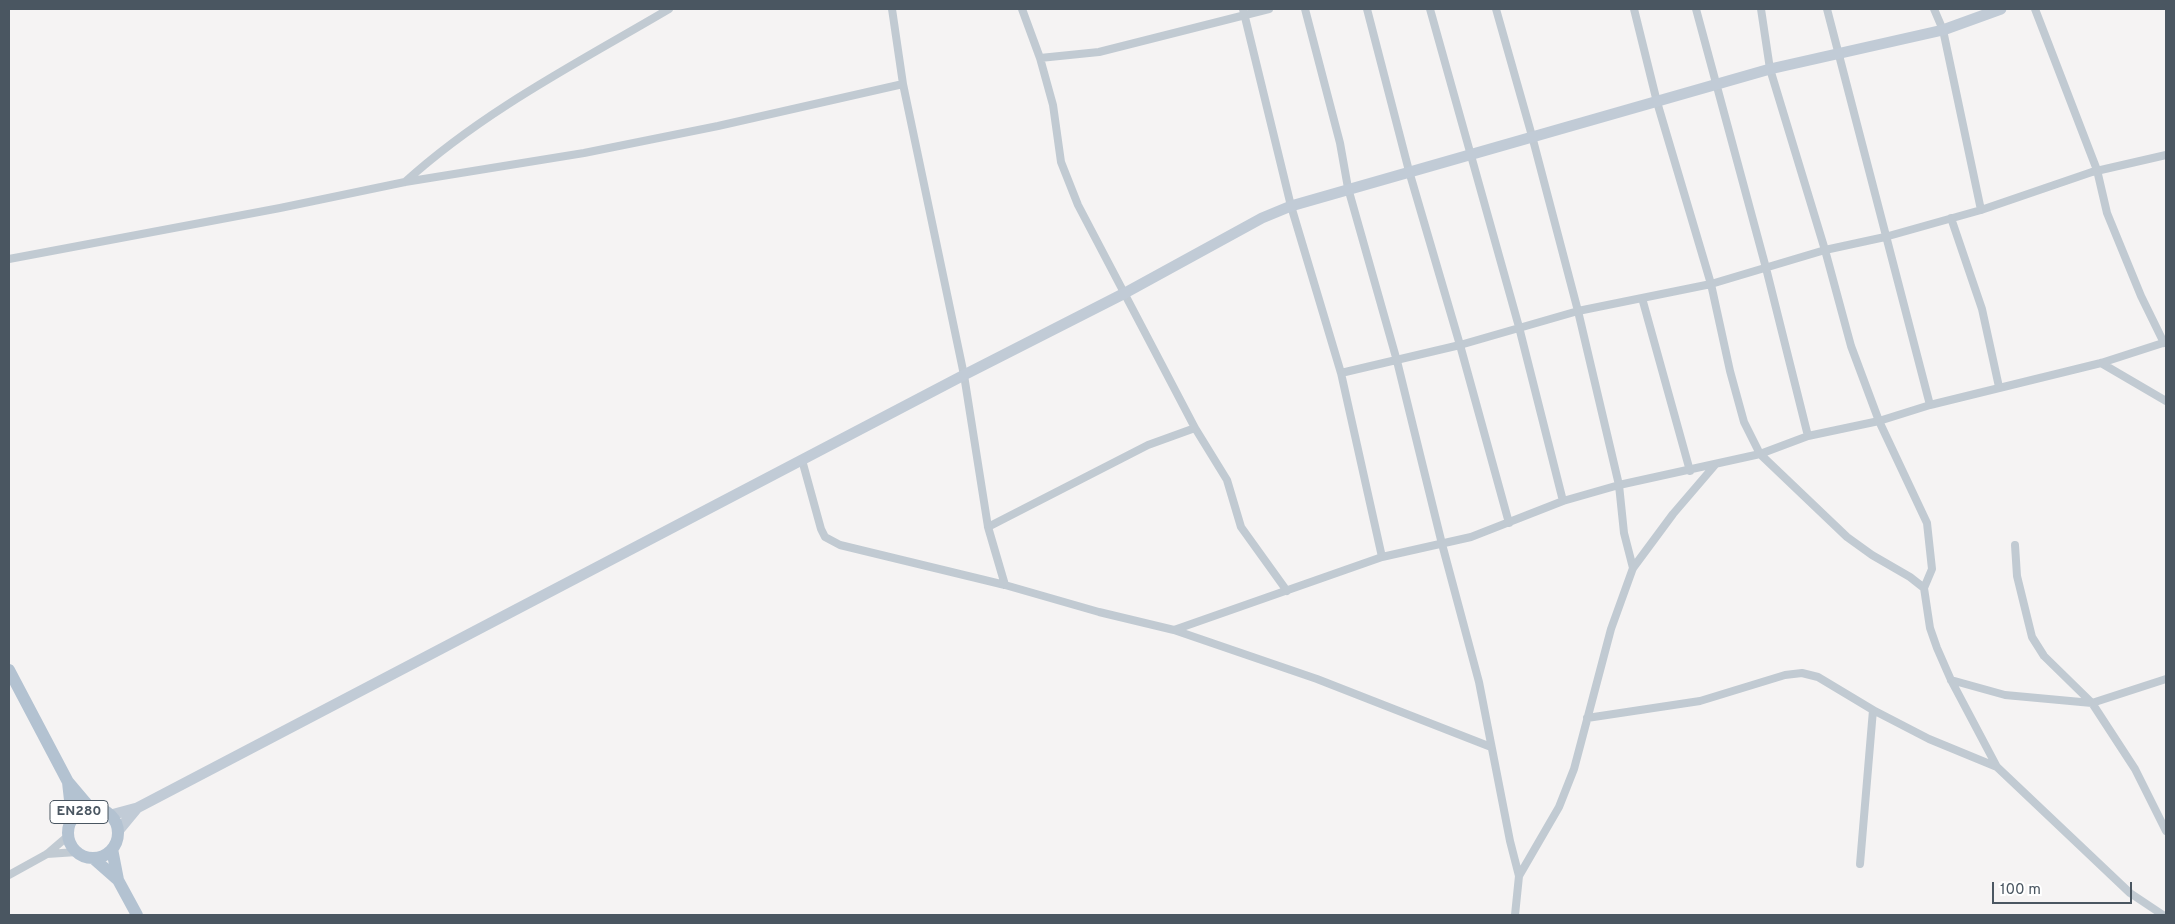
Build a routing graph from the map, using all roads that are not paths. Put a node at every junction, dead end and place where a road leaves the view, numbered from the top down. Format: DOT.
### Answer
graph roads {
  1 [pos="669,9"];
  2 [pos="892,9"];
  3 [pos="1022,9"];
  4 [pos="1269,9"];
  5 [pos="1305,9"];
  6 [pos="1367,9"];
  7 [pos="1430,9"];
  8 [pos="1496,9"];
  9 [pos="1634,9"];
  10 [pos="1696,9"];
  11 [pos="1760,9"];
  12 [pos="1827,9"];
  13 [pos="1934,9"];
  14 [pos="2001,9"];
  15 [pos="2035,9"];
  16 [pos="1244,12"];
  17 [pos="1943,30"];
  18 [pos="1839,53"];
  19 [pos="1040,58"];
  20 [pos="1770,69"];
  21 [pos="902,84"];
  22 [pos="1716,85"];
  23 [pos="1657,102"];
  24 [pos="1532,136"];
  25 [pos="1470,153"];
  26 [pos="2166,155"];
  27 [pos="2097,170"];
  28 [pos="1408,172"];
  29 [pos="405,182"];
  30 [pos="1348,188"];
  31 [pos="1291,206"];
  32 [pos="1981,210"];
  33 [pos="1950,218"];
  34 [pos="1885,237"];
  35 [pos="1825,250"];
  36 [pos="9,259"];
  37 [pos="1766,268"];
  38 [pos="1711,284"];
  39 [pos="1125,293"];
  40 [pos="1642,298"];
  41 [pos="1578,311"];
  42 [pos="1519,327"];
  43 [pos="2165,342"];
  44 [pos="1460,345"];
  45 [pos="1397,361"];
  46 [pos="2101,363"];
  47 [pos="1341,372"];
  48 [pos="964,375"];
  49 [pos="1999,387"];
  50 [pos="2166,401"];
  51 [pos="1930,405"];
  52 [pos="1879,421"];
  53 [pos="1195,428"];
  54 [pos="1808,436"];
  55 [pos="1760,454"];
  56 [pos="802,460"];
  57 [pos="1715,465"];
  58 [pos="1690,471"];
  59 [pos="1619,485"];
  60 [pos="1563,501"];
  61 [pos="1509,523"];
  62 [pos="988,527"];
  63 [pos="1442,544"];
  64 [pos="2015,545"];
  65 [pos="1382,557"];
  66 [pos="1633,568"];
  67 [pos="1006,585"];
  68 [pos="1924,588"];
  69 [pos="1287,592"];
  70 [pos="1174,630"];
  71 [pos="9,670"];
  72 [pos="2166,679"];
  73 [pos="1950,680"];
  74 [pos="2092,703"];
  75 [pos="1873,710"];
  76 [pos="1587,718"];
  77 [pos="1491,747"];
  78 [pos="1997,767"];
  79 [pos="68,782"];
  80 [pos="90,808"];
  81 [pos="137,808"];
  82 [pos="110,815"];
  83 [pos="72,818"];
  84 [pos="118,831"];
  85 [pos="2166,831"];
  86 [pos="68,836"];
  87 [pos="112,849"];
  88 [pos="77,852"];
  89 [pos="47,854"];
  90 [pos="93,858"];
  91 [pos="1860,864"];
  92 [pos="9,875"];
  93 [pos="1519,876"];
  94 [pos="118,880"];
  95 [pos="137,915"];
  96 [pos="1515,915"];
  97 [pos="2163,915"];
  1 -- 29 [label="street"];
  2 -- 21 [label="street"];
  3 -- 19 [label="street"];
  4 -- 16 [label="street"];
  5 -- 30 [label="street"];
  6 -- 28 [label="street"];
  7 -- 25 [label="street"];
  8 -- 24 [label="street"];
  9 -- 23 [label="street"];
  10 -- 22 [label="street"];
  11 -- 20 [label="street"];
  12 -- 18 [label="street"];
  13 -- 17 [label="street"];
  14 -- 17 [label="street"];
  15 -- 27 [label="street"];
  16 -- 19 [label="street"];
  16 -- 31 [label="street"];
  17 -- 18 [label="street"];
  17 -- 32 [label="street"];
  18 -- 20 [label="street"];
  18 -- 34 [label="street"];
  19 -- 39 [label="street"];
  20 -- 22 [label="street"];
  20 -- 35 [label="street"];
  21 -- 29 [label="street"];
  21 -- 48 [label="street"];
  22 -- 23 [label="street"];
  22 -- 37 [label="street"];
  23 -- 24 [label="street"];
  23 -- 38 [label="street"];
  24 -- 25 [label="street"];
  24 -- 41 [label="street"];
  25 -- 28 [label="street"];
  25 -- 42 [label="street"];
  26 -- 27 [label="street"];
  27 -- 32 [label="street"];
  27 -- 43 [label="street"];
  28 -- 30 [label="street"];
  28 -- 44 [label="street"];
  29 -- 36 [label="street"];
  30 -- 31 [label="street"];
  30 -- 45 [label="street"];
  31 -- 39 [label="street"];
  31 -- 47 [label="street"];
  32 -- 33 [label="street"];
  33 -- 34 [label="street"];
  33 -- 49 [label="street"];
  34 -- 35 [label="street"];
  34 -- 51 [label="street"];
  35 -- 37 [label="street"];
  35 -- 52 [label="street"];
  37 -- 38 [label="street"];
  37 -- 54 [label="street"];
  38 -- 40 [label="street"];
  38 -- 55 [label="street"];
  39 -- 48 [label="street"];
  39 -- 53 [label="street"];
  40 -- 41 [label="street"];
  40 -- 58 [label="street"];
  41 -- 42 [label="street"];
  41 -- 59 [label="street"];
  42 -- 44 [label="street"];
  42 -- 60 [label="street"];
  43 -- 46 [label="street"];
  44 -- 45 [label="street"];
  44 -- 61 [label="street"];
  45 -- 47 [label="street"];
  45 -- 63 [label="street"];
  46 -- 49 [label="street"];
  46 -- 50 [label="street"];
  47 -- 65 [label="street"];
  48 -- 56 [label="street"];
  48 -- 62 [label="street"];
  49 -- 51 [label="street"];
  51 -- 52 [label="street"];
  52 -- 54 [label="street"];
  52 -- 68 [label="street"];
  53 -- 62 [label="street"];
  53 -- 69 [label="street"];
  54 -- 55 [label="street"];
  55 -- 57 [label="street"];
  55 -- 68 [label="street"];
  56 -- 67 [label="street"];
  56 -- 81 [label="street"];
  57 -- 58 [label="street"];
  57 -- 66 [label="street"];
  58 -- 59 [label="street"];
  59 -- 60 [label="street"];
  59 -- 66 [label="street"];
  60 -- 61 [label="street"];
  61 -- 63 [label="street"];
  62 -- 67 [label="street"];
  63 -- 65 [label="street"];
  63 -- 77 [label="street"];
  64 -- 74 [label="street"];
  65 -- 69 [label="street"];
  66 -- 76 [label="street"];
  67 -- 70 [label="street"];
  68 -- 73 [label="street"];
  69 -- 70 [label="street"];
  70 -- 77 [label="street"];
  71 -- 79 [label="main road, EN280"];
  72 -- 74 [label="street"];
  73 -- 74 [label="street"];
  73 -- 78 [label="street"];
  74 -- 85 [label="street"];
  75 -- 76 [label="street"];
  75 -- 78 [label="street"];
  75 -- 91 [label="street"];
  76 -- 93 [label="street"];
  77 -- 93 [label="street"];
  78 -- 97 [label="street"];
  79 -- 80 [label="main road, EN280"];
  79 -- 83 [label="main road, EN280"];
  80 -- 82 [label="main road, EN280"];
  80 -- 83 [label="main road, EN280"];
  81 -- 82 [label="street"];
  81 -- 84 [label="street"];
  82 -- 84 [label="main road, EN280"];
  83 -- 86 [label="main road, EN280"];
  84 -- 87 [label="main road, EN280"];
  86 -- 88 [label="main road, EN280"];
  86 -- 89 [label="street"];
  87 -- 90 [label="main road"];
  87 -- 94 [label="main road, EN280"];
  88 -- 89 [label="street"];
  88 -- 90 [label="main road, EN280"];
  89 -- 92 [label="street"];
  90 -- 94 [label="main road, EN280"];
  93 -- 96 [label="street"];
  94 -- 95 [label="main road, EN280"];
}
